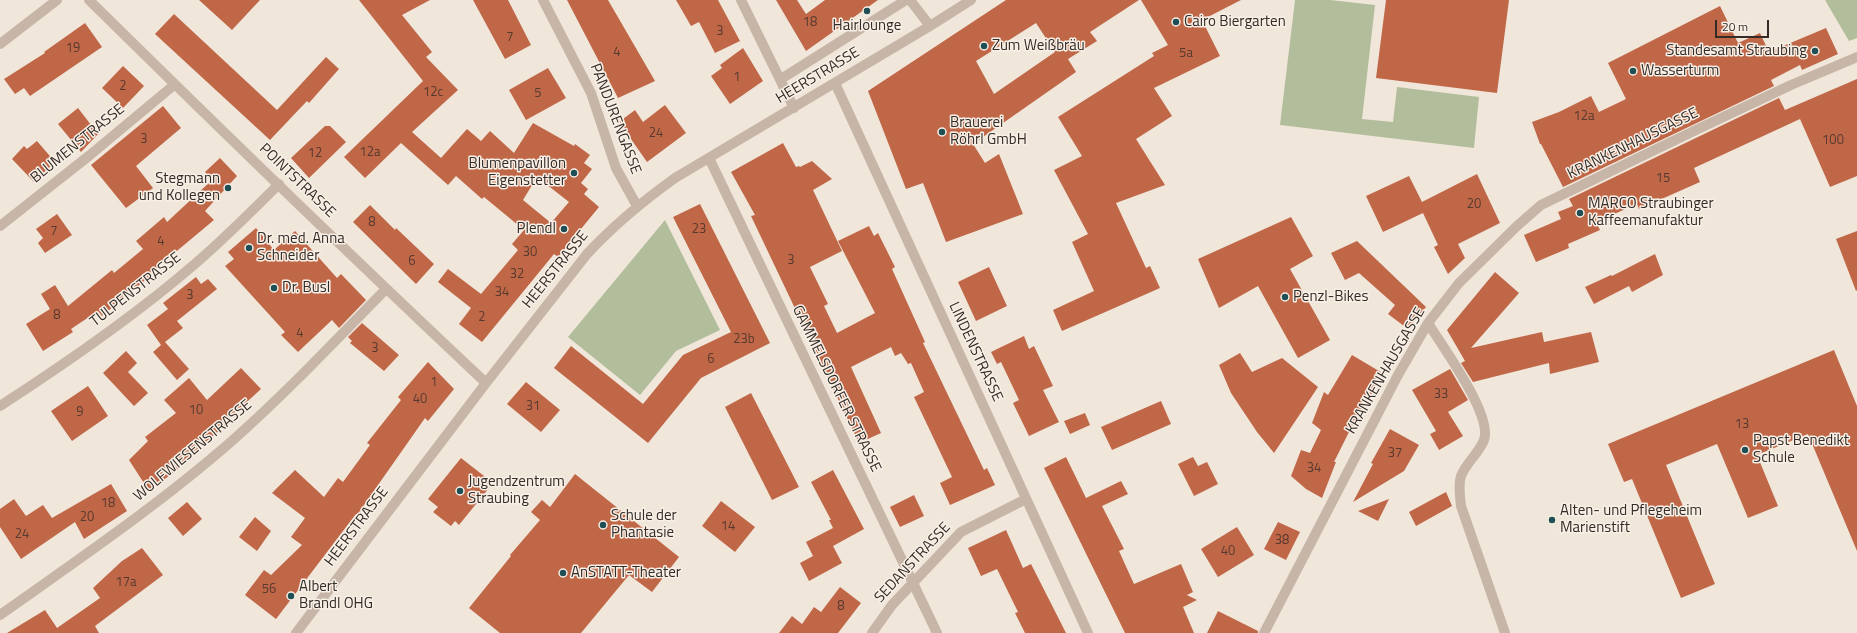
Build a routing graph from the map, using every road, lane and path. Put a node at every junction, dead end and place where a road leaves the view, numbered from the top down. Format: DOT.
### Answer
graph roads {
  1 [pos="57,0"];
  2 [pos="89,0"];
  3 [pos="543,0"];
  4 [pos="741,0"];
  5 [pos="906,0"];
  6 [pos="910,0"];
  7 [pos="971,0"];
  8 [pos="930,26"];
  9 [pos="0,44"];
  10 [pos="1857,57"];
  11 [pos="781,79"];
  12 [pos="835,83"];
  13 [pos="174,85"];
  14 [pos="794,108"];
  15 [pos="709,158"];
  16 [pos="279,184"];
  17 [pos="637,206"];
  18 [pos="0,226"];
  19 [pos="386,289"];
  20 [pos="1428,323"];
  21 [pos="486,383"];
  22 [pos="0,406"];
  23 [pos="1026,499"];
  24 [pos="913,582"];
  25 [pos="0,615"];
  26 [pos="296,633"];
  27 [pos="872,633"];
  28 [pos="937,633"];
  29 [pos="1088,633"];
  30 [pos="1264,633"];
  31 [pos="1505,633"];
  1 -- 9 [label="street"];
  2 -- 13 [label="street, POINTSTRASSE"];
  3 -- 17 [label="street, PANDURENGASSE"];
  4 -- 11 [label="street"];
  5 -- 11 [label="street, HEERSTRASSE"];
  6 -- 8 [label="street"];
  7 -- 8 [label="street, HEERSTRASSE"];
  8 -- 12 [label="street, HEERSTRASSE"];
  10 -- 20 [label="street, KRANKENHAUSGASSE"];
  11 -- 14 [label="street"];
  12 -- 14 [label="street, HEERSTRASSE"];
  12 -- 23 [label="street, LINDENSTRASSE"];
  13 -- 16 [label="street, POINTSTRASSE"];
  13 -- 18 [label="street, BLUMENSTRASSE"];
  14 -- 15 [label="street, HEERSTRASSE"];
  15 -- 17 [label="street, HEERSTRASSE"];
  15 -- 24 [label="street, GAMMELSDORFER STRASSE"];
  16 -- 19 [label="street, POINTSTRASSE"];
  16 -- 22 [label="street, TULPENSTRASSE"];
  17 -- 21 [label="street, HEERSTRASSE"];
  19 -- 21 [label="street, POINTSTRASSE"];
  19 -- 25 [label="street, WOLFWIESENSTRASSE"];
  20 -- 30 [label="street, KRANKENHAUSGASSE"];
  20 -- 31 [label="street"];
  21 -- 26 [label="street, HEERSTRASSE"];
  23 -- 24 [label="street, SEDANSTRASSE"];
  23 -- 29 [label="street, LINDENSTRASSE"];
  24 -- 27 [label="street, SEDANSTRASSE"];
  24 -- 28 [label="street, GAMMELSDORFER STRASSE"];
}
